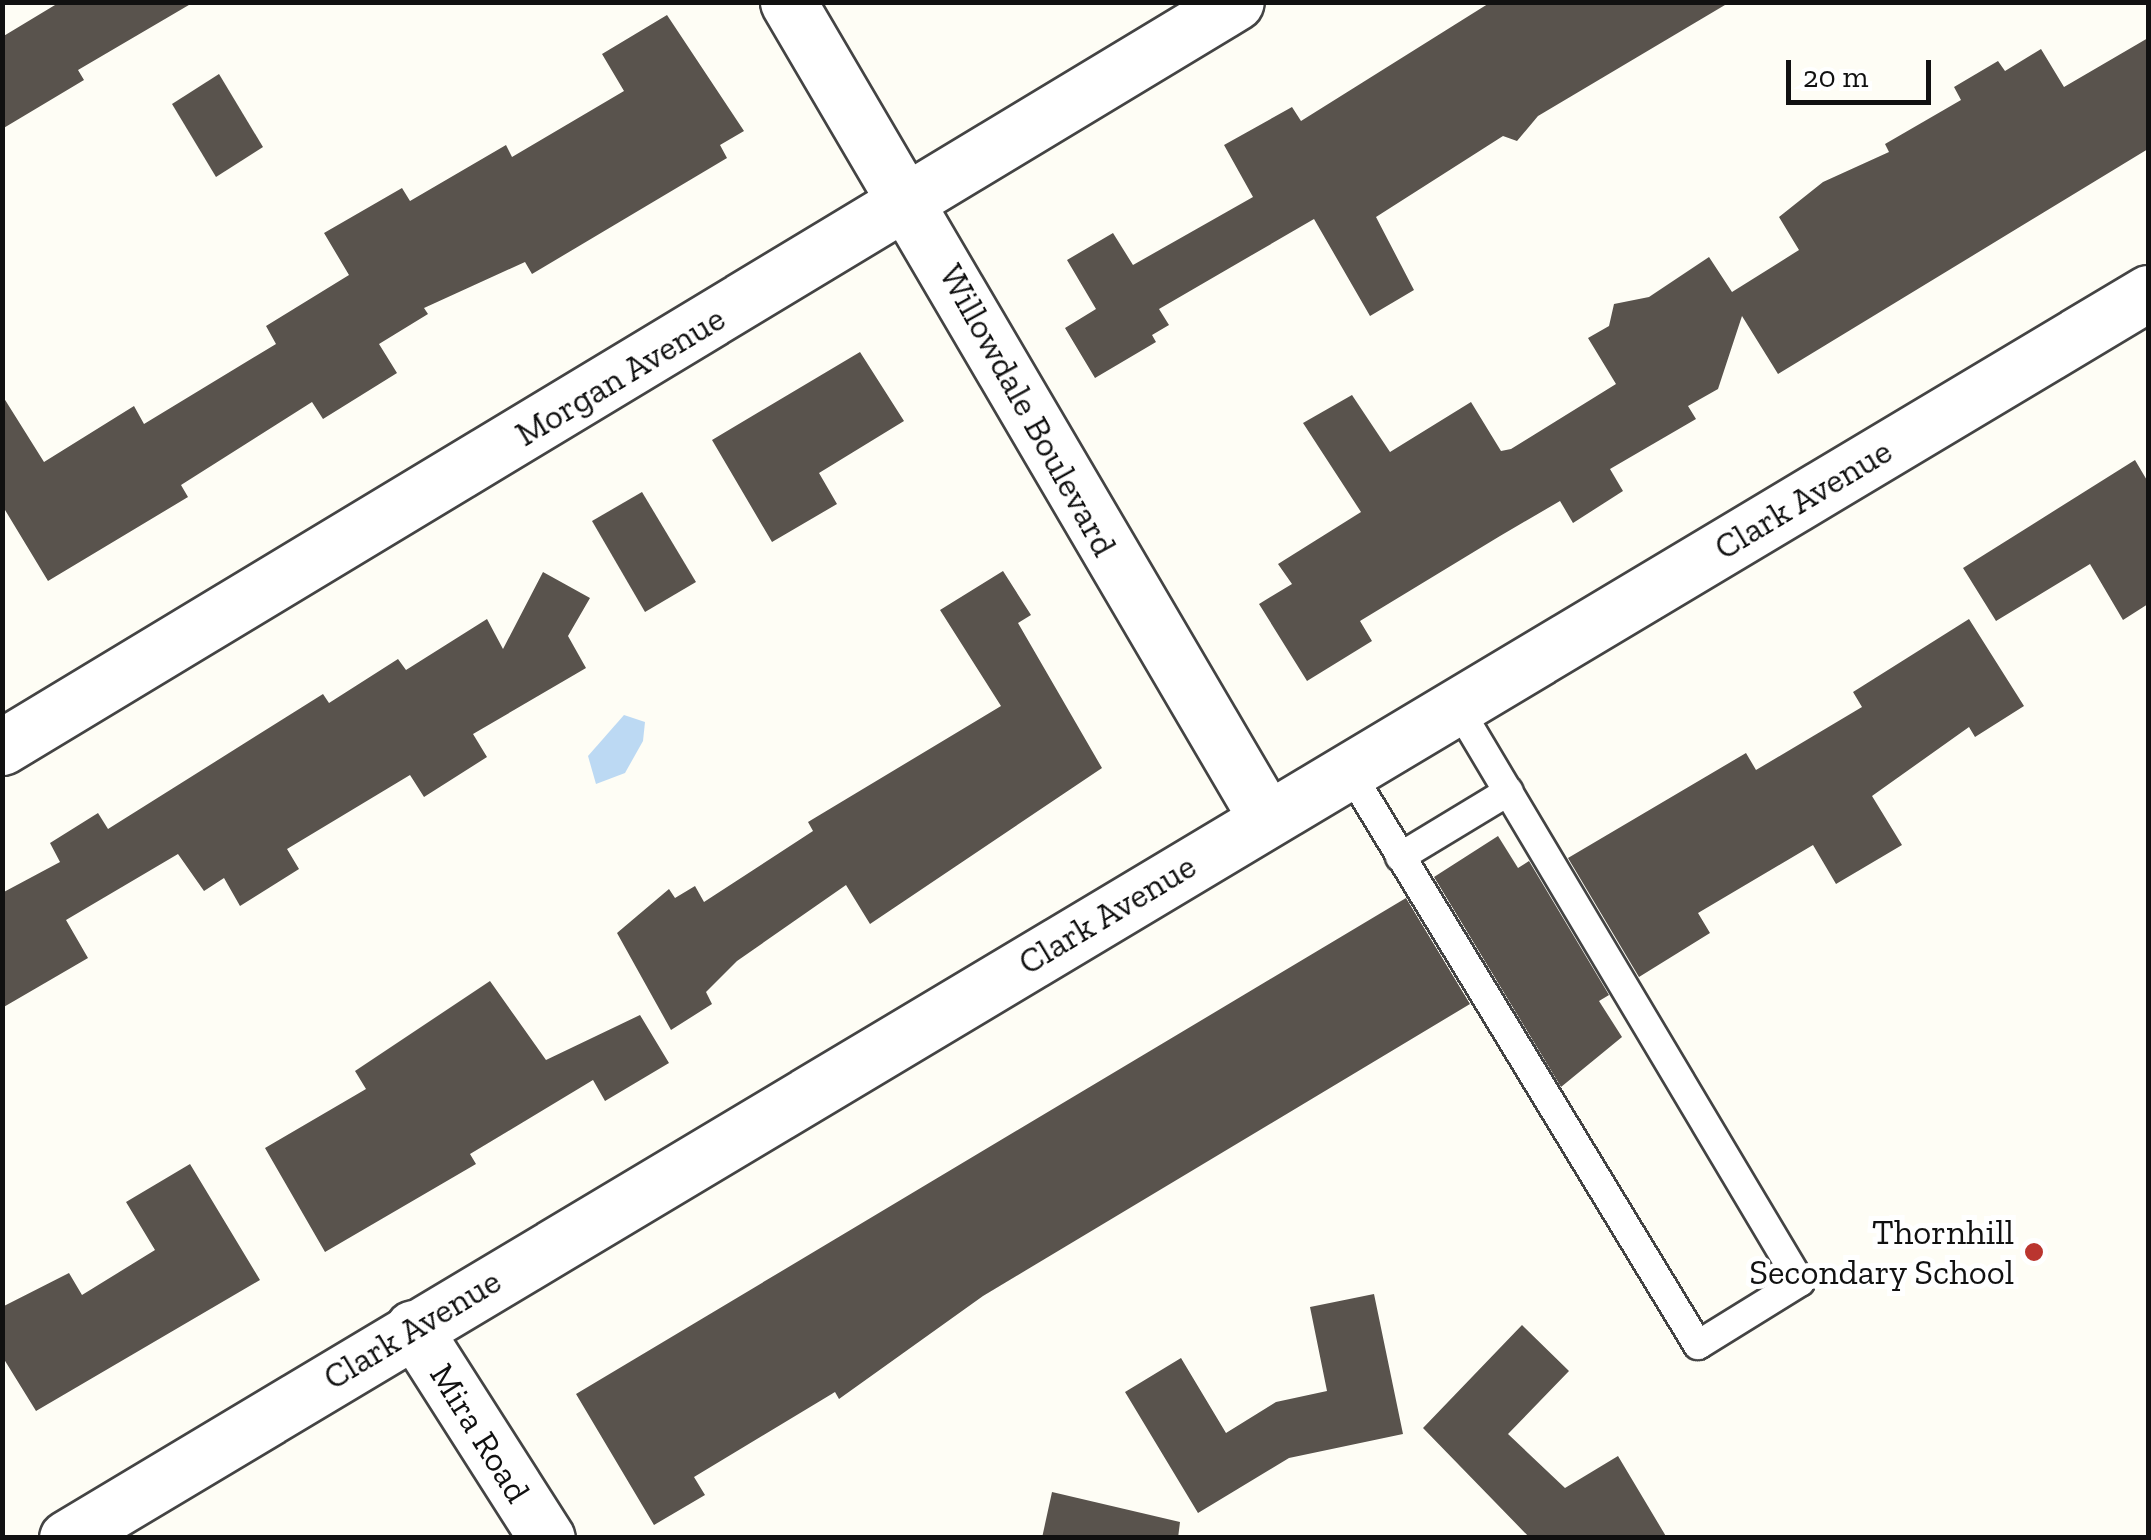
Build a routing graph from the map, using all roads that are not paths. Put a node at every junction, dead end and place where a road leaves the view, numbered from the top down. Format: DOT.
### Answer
graph roads {
  1 [pos="788,2"];
  2 [pos="1236,2"];
  3 [pos="909,200"];
  4 [pos="2148,293"];
  5 [pos="1457,706"];
  6 [pos="2,747"];
  7 [pos="1348,770"];
  8 [pos="1509,791"];
  9 [pos="1267,819"];
  10 [pos="1400,857"];
  11 [pos="414,1328"];
  12 [pos="67,1538"];
  13 [pos="547,1538"];
  1 -- 3 [label="street, Willowdale Boulevard"];
  2 -- 3 [label="street, Morgan Avenue"];
  3 -- 6 [label="street, Morgan Avenue"];
  3 -- 9 [label="street, Willowdale Boulevard"];
  4 -- 5 [label="street, Clark Avenue"];
  5 -- 7 [label="street, Clark Avenue"];
  5 -- 8 [label="lane"];
  7 -- 9 [label="street, Clark Avenue"];
  7 -- 10 [label="lane"];
  8 -- 10 [label="lane"];
  8 -- 10 [label="lane"];
  9 -- 11 [label="street, Clark Avenue"];
  11 -- 12 [label="street, Clark Avenue"];
  11 -- 13 [label="street, Mira Road"];
}
